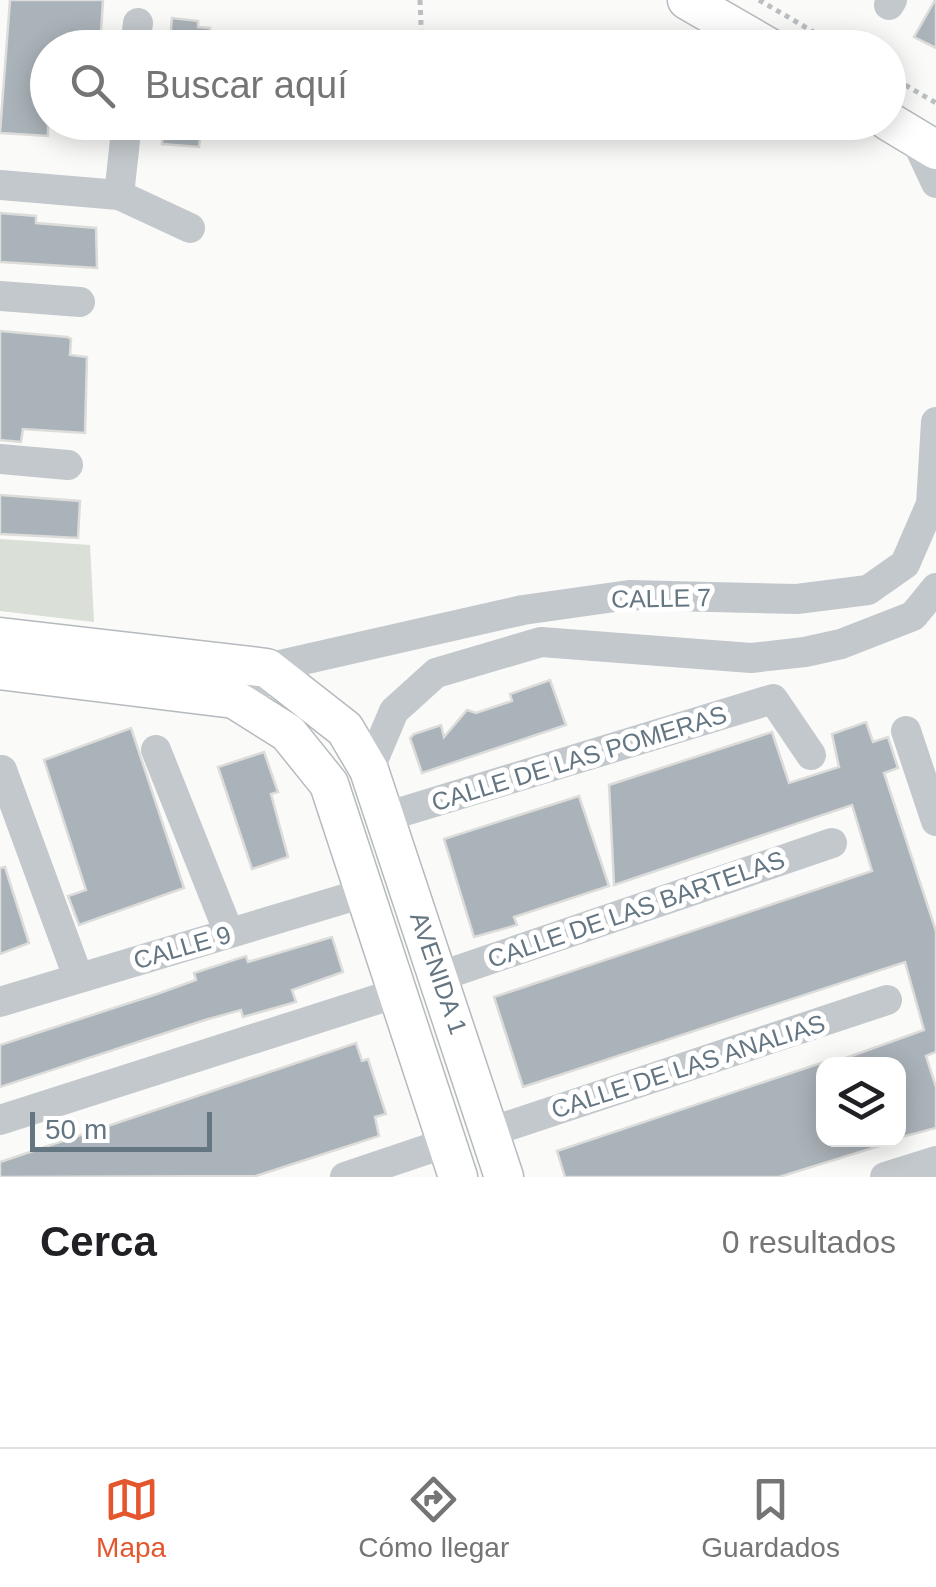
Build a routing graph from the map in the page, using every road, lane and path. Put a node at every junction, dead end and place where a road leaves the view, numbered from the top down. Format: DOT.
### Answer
graph roads {
  1 [pos="420,0"];
  2 [pos="687,0"];
  3 [pos="760,0"];
  4 [pos="421,30"];
  5 [pos="739,30"];
  6 [pos="811,30"];
  7 [pos="906,86"];
  8 [pos="936,103"];
  9 [pos="913,136"];
  10 [pos="125,140"];
  11 [pos="936,182"];
  12 [pos="0,185"];
  13 [pos="119,195"];
  14 [pos="190,228"];
  15 [pos="0,296"];
  16 [pos="80,302"];
  17 [pos="936,422"];
  18 [pos="0,459"];
  19 [pos="68,465"];
  20 [pos="936,588"];
  21 [pos="0,637"];
  22 [pos="267,668"];
  23 [pos="0,670"];
  24 [pos="247,706"];
  25 [pos="906,730"];
  26 [pos="156,750"];
  27 [pos="811,755"];
  28 [pos="2,770"];
  29 [pos="369,770"];
  30 [pos="385,817"];
  31 [pos="936,821"];
  32 [pos="832,843"];
  33 [pos="364,893"];
  34 [pos="229,934"];
  35 [pos="440,976"];
  36 [pos="78,977"];
  37 [pos="397,993"];
  38 [pos="887,1000"];
  39 [pos="0,1002"];
  40 [pos="456,1022"];
  41 [pos="412,1036"];
  42 [pos="0,1120"];
  43 [pos="490,1132"];
  44 [pos="452,1160"];
  45 [pos="936,1161"];
  46 [pos="345,1177"];
  47 [pos="504,1177"];
  48 [pos="885,1177"];
  1 -- 4 [label="path"];
  2 -- 5 [label="main road"];
  3 -- 6 [label="path"];
  7 -- 8 [label="path"];
  9 -- 11 [label="street"];
  10 -- 13 [label="street"];
  12 -- 13 [label="street"];
  13 -- 14 [label="street"];
  15 -- 16 [label="street"];
  17 -- 22 [label="street, CALLE 7"];
  18 -- 19 [label="street"];
  20 -- 29 [label="street, CALLE 7"];
  21 -- 22 [label="main road, CALLE 7"];
  22 -- 24 [label="street"];
  22 -- 29 [label="main road"];
  23 -- 24 [label="main road"];
  24 -- 33 [label="main road, AVENIDA 1"];
  25 -- 31 [label="street"];
  26 -- 34 [label="street"];
  27 -- 30 [label="street, CALLE DE LAS POMERAS"];
  28 -- 36 [label="street"];
  29 -- 30 [label="main road, AVENIDA 1"];
  30 -- 35 [label="main road, AVENIDA 1"];
  32 -- 35 [label="street, CALLE DE LAS BARTELAS"];
  33 -- 34 [label="street, CALLE 9"];
  33 -- 37 [label="main road, AVENIDA 1"];
  34 -- 36 [label="street, CALLE 9"];
  35 -- 40 [label="main road, AVENIDA 1"];
  36 -- 39 [label="street, CALLE 9"];
  37 -- 41 [label="main road, AVENIDA 1"];
  37 -- 42 [label="street"];
  38 -- 43 [label="street, CALLE DE LAS ANALIAS"];
  40 -- 41 [label="street"];
  40 -- 43 [label="main road, AVENIDA 1"];
  41 -- 44 [label="main road, AVENIDA 1"];
  43 -- 47 [label="main road, AVENIDA 1"];
  44 -- 46 [label="street"];
  45 -- 48 [label="street"];
}
